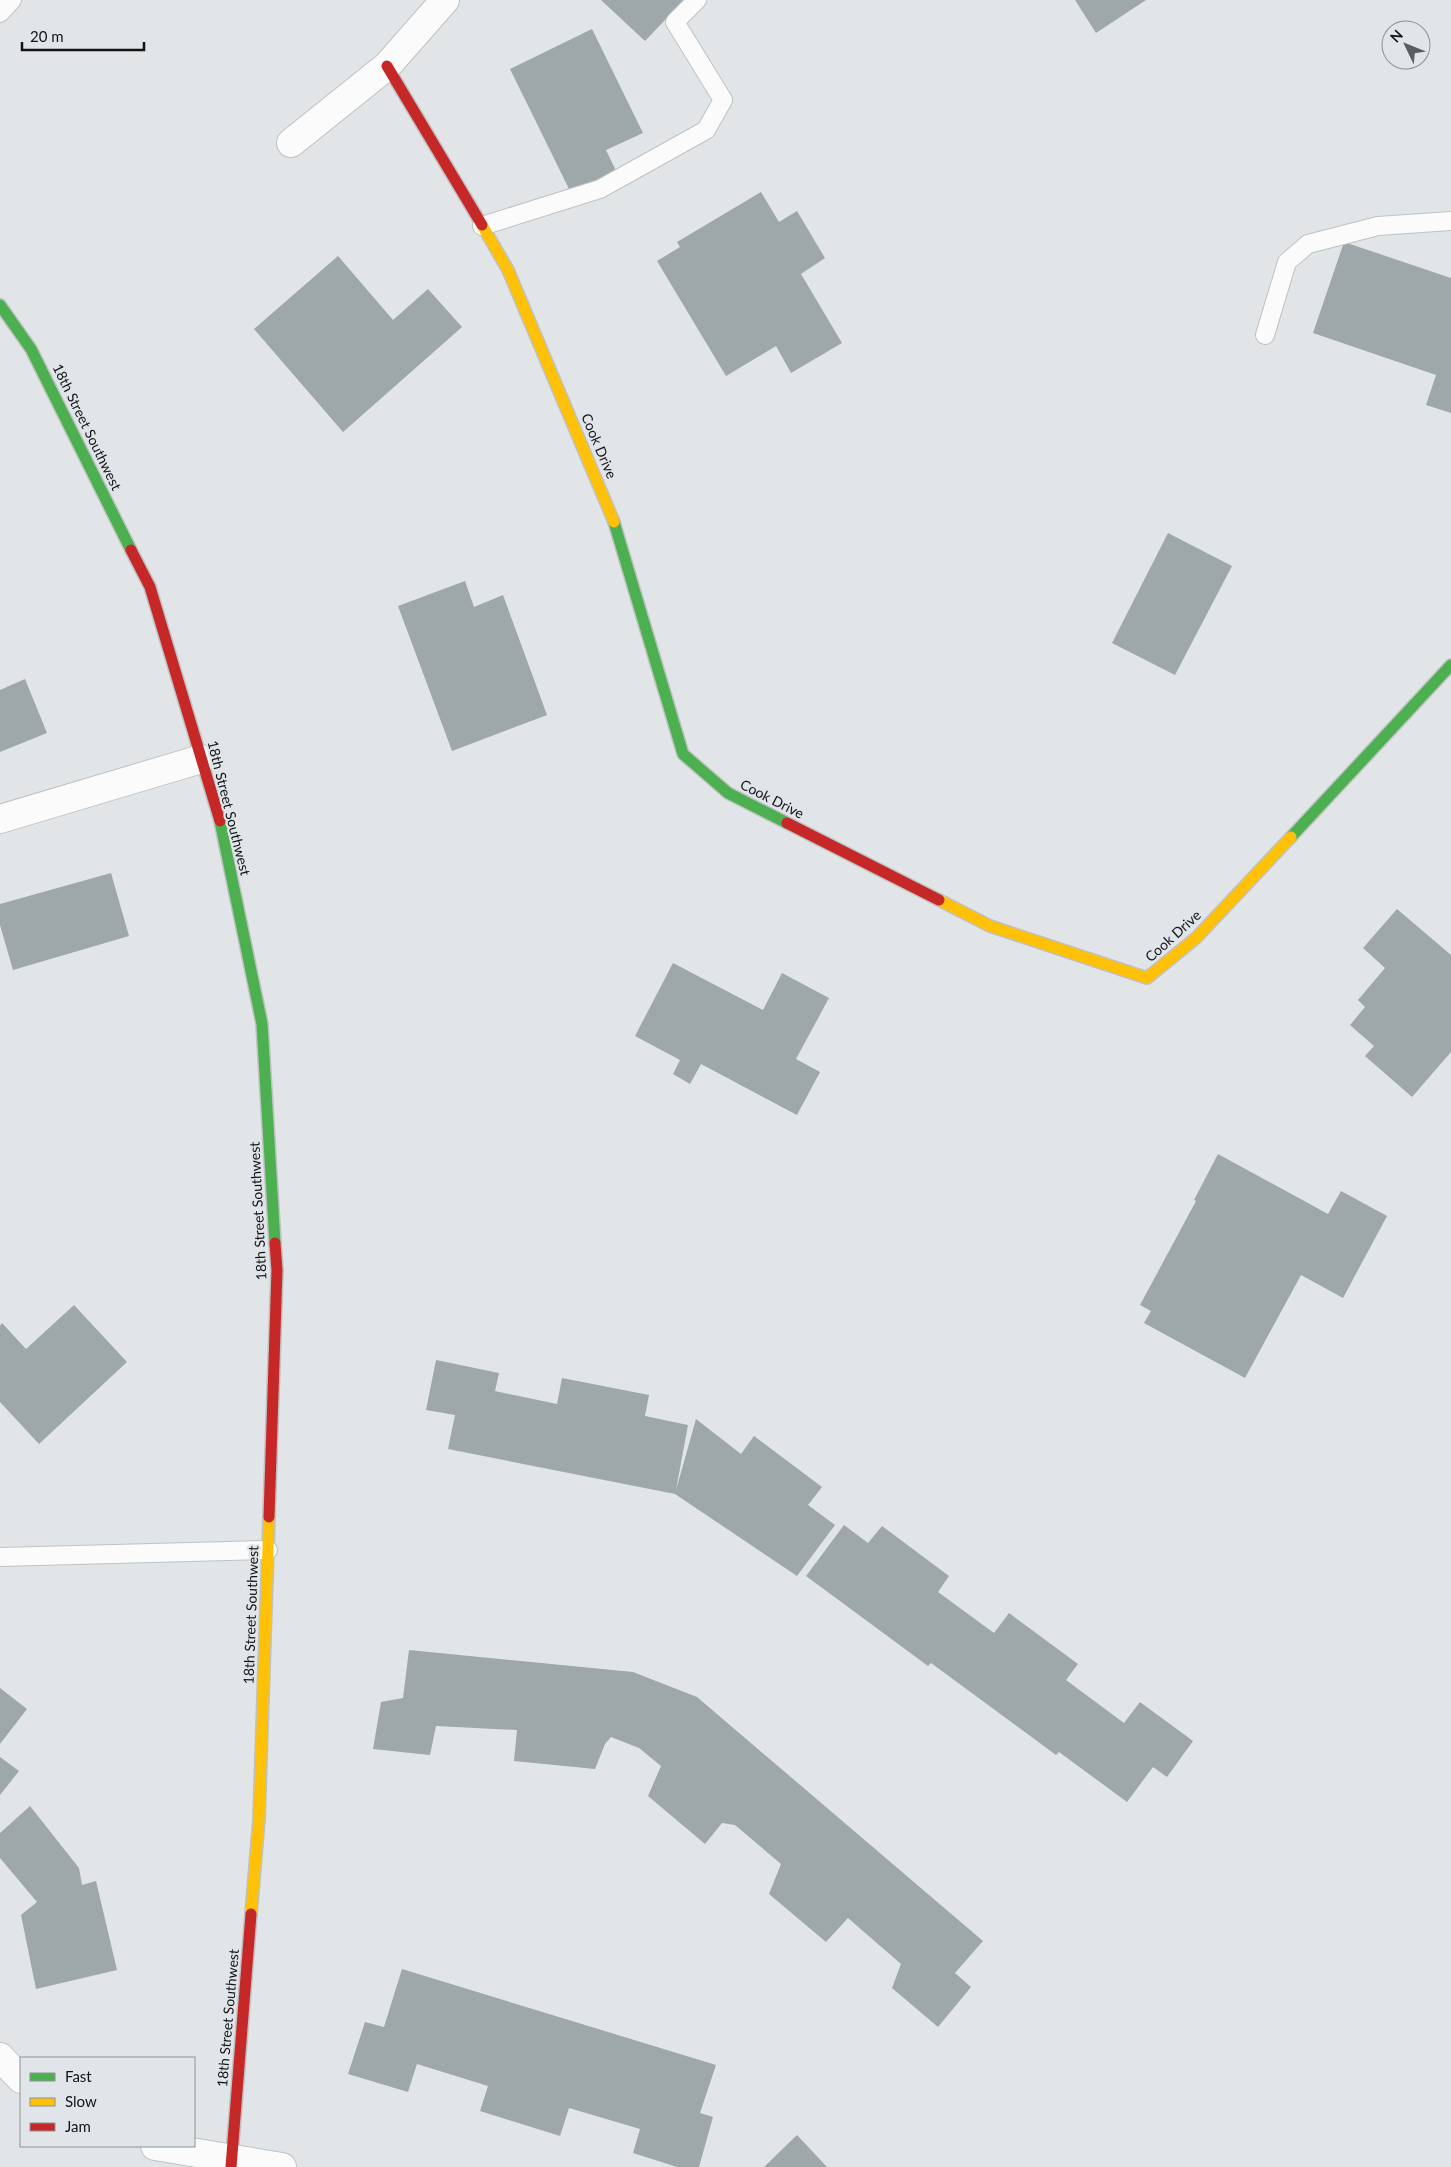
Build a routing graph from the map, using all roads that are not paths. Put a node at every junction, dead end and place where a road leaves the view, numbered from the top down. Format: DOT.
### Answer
graph roads {
  1 [pos="12,0"];
  2 [pos="445,0"];
  3 [pos="697,0"];
  4 [pos="0,13"];
  5 [pos="387,66"];
  6 [pos="291,143"];
  7 [pos="1451,221"];
  8 [pos="482,226"];
  9 [pos="0,306"];
  10 [pos="1265,335"];
  11 [pos="1451,665"];
  12 [pos="201,758"];
  13 [pos="0,819"];
  14 [pos="268,1550"];
  15 [pos="0,1557"];
  16 [pos="0,2057"];
  17 [pos="20,2078"];
  18 [pos="160,2147"];
  19 [pos="232,2163"];
  20 [pos="282,2167"];
  1 -- 4 [label="lane"];
  2 -- 5 [label="street"];
  3 -- 8 [label="lane"];
  5 -- 6 [label="street"];
  5 -- 8 [label="street, Cook Drive"];
  7 -- 10 [label="lane"];
  8 -- 11 [label="street, Cook Drive"];
  9 -- 12 [label="street, 18th Street Southwest"];
  12 -- 13 [label="street"];
  12 -- 14 [label="street, 18th Street Southwest"];
  14 -- 15 [label="lane"];
  14 -- 19 [label="street, 18th Street Southwest"];
  16 -- 17 [label="street"];
  18 -- 19 [label="street"];
  19 -- 20 [label="street"];
}
